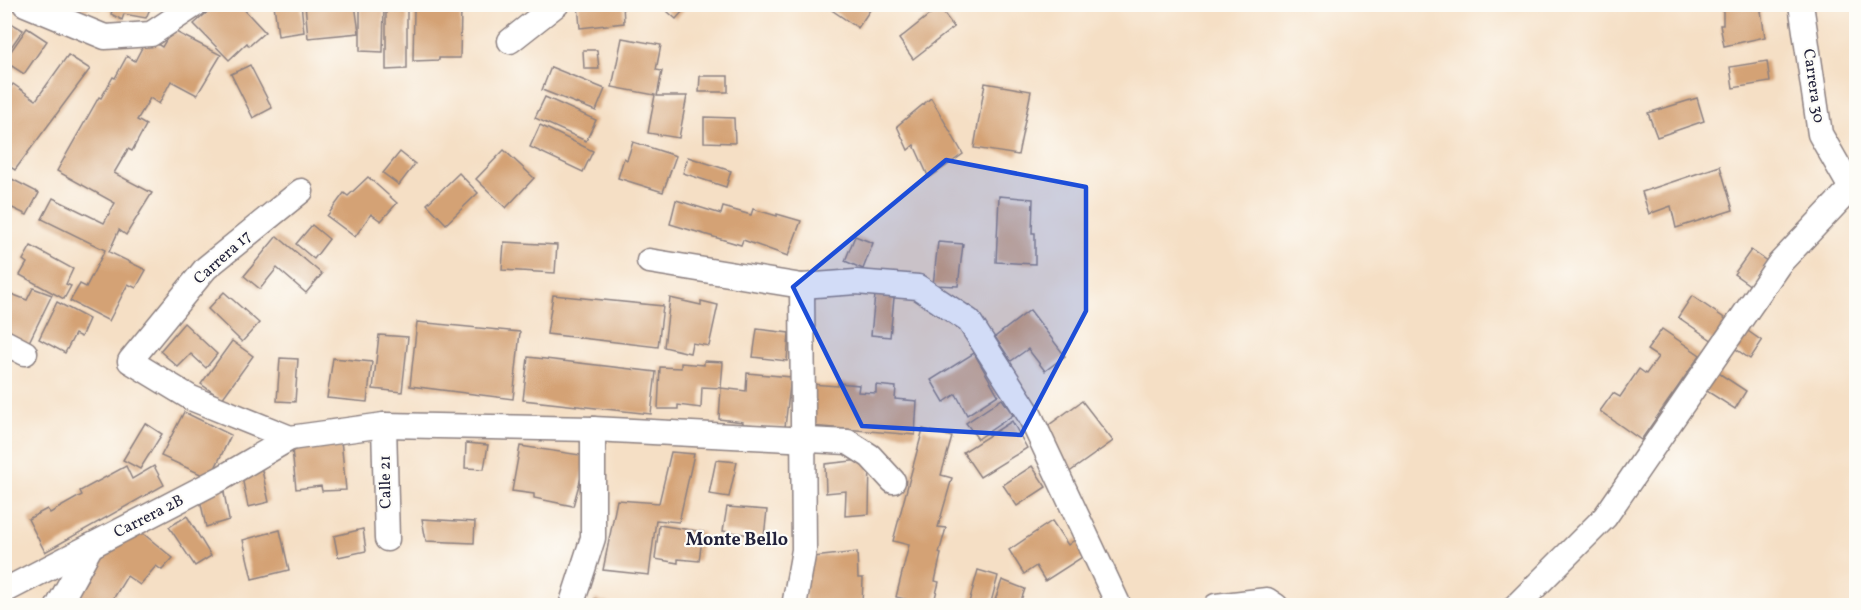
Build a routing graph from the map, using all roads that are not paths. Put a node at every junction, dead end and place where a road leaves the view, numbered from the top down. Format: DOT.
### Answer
graph roads {
  1 [pos="25,4"];
  2 [pos="196,4"];
  3 [pos="557,4"];
  4 [pos="1801,4"];
  5 [pos="510,41"];
  6 [pos="1854,190"];
  7 [pos="301,191"];
  8 [pos="650,261"];
  9 [pos="802,286"];
  10 [pos="384,425"];
  11 [pos="593,429"];
  12 [pos="290,438"];
  13 [pos="803,440"];
  14 [pos="893,481"];
  15 [pos="387,539"];
  16 [pos="91,546"];
  17 [pos="4,591"];
  18 [pos="58,606"];
  19 [pos="571,606"];
  20 [pos="794,606"];
  21 [pos="1119,606"];
  22 [pos="1216,606"];
  23 [pos="1276,606"];
  24 [pos="1516,606"];
  1 -- 2 [label="street"];
  3 -- 5 [label="street"];
  4 -- 6 [label="street, Carrera 30"];
  6 -- 24 [label="street"];
  7 -- 12 [label="street, Carrera 17"];
  8 -- 9 [label="street"];
  9 -- 13 [label="street"];
  9 -- 21 [label="street"];
  10 -- 11 [label="street"];
  10 -- 12 [label="street"];
  10 -- 15 [label="street, Calle 21"];
  11 -- 13 [label="street"];
  11 -- 19 [label="street"];
  12 -- 16 [label="street, Carrera 2B"];
  13 -- 14 [label="street"];
  13 -- 20 [label="street"];
  16 -- 17 [label="street, Carrera 2B"];
  16 -- 18 [label="street"];
  22 -- 23 [label="street"];
}
